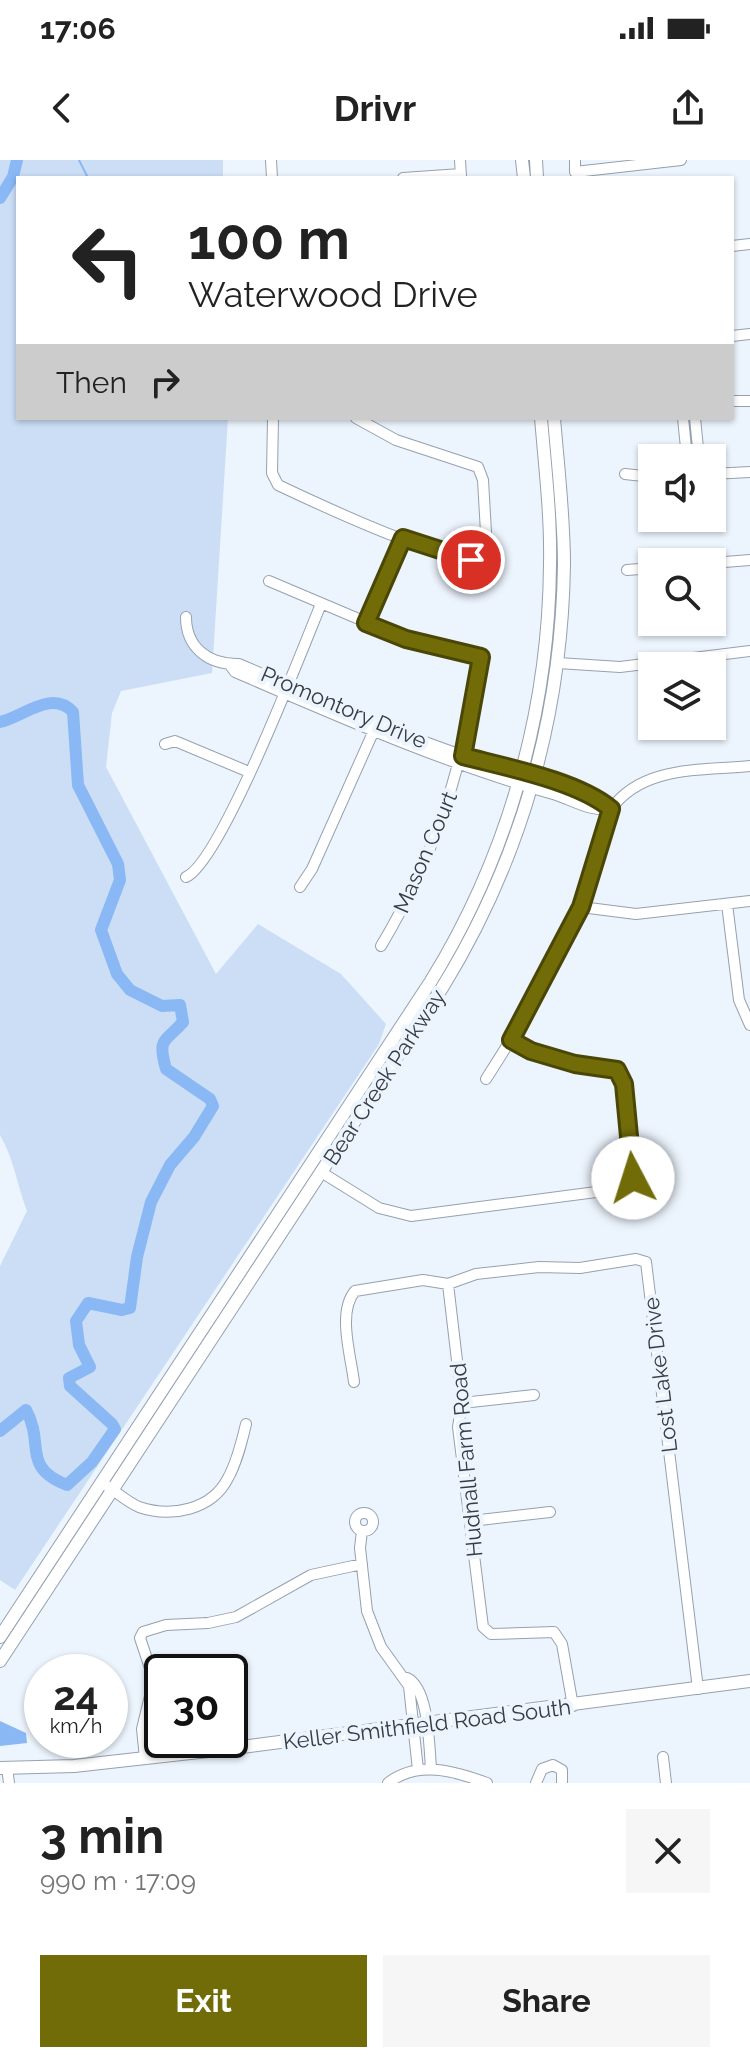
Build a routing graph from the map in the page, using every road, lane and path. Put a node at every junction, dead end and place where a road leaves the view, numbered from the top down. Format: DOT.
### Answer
graph roads {
  1 [pos="460,160"];
  2 [pos="575,160"];
  3 [pos="681,160"];
  4 [pos="461,176"];
  5 [pos="273,420"];
  6 [pos="360,420"];
  7 [pos="541,420"];
  8 [pos="554,420"];
  9 [pos="683,420"];
  10 [pos="695,420"];
  11 [pos="686,444"];
  12 [pos="698,444"];
  13 [pos="750,472"];
  14 [pos="726,473"];
  15 [pos="625,474"];
  16 [pos="638,475"];
  17 [pos="403,538"];
  18 [pos="750,560"];
  19 [pos="726,562"];
  20 [pos="638,569"];
  21 [pos="627,570"];
  22 [pos="269,581"];
  23 [pos="321,604"];
  24 [pos="186,617"];
  25 [pos="366,623"];
  26 [pos="750,651"];
  27 [pos="558,663"];
  28 [pos="284,688"];
  29 [pos="375,727"];
  30 [pos="165,744"];
  31 [pos="462,761"];
  32 [pos="750,766"];
  33 [pos="249,772"];
  34 [pos="526,780"];
  35 [pos="611,809"];
  36 [pos="186,877"];
  37 [pos="300,887"];
  38 [pos="750,901"];
  39 [pos="727,904"];
  40 [pos="581,907"];
  41 [pos="381,946"];
  42 [pos="750,1025"];
  43 [pos="511,1040"];
  44 [pos="486,1079"];
  45 [pos="321,1172"];
  46 [pos="448,1284"];
  47 [pos="354,1382"];
  48 [pos="534,1395"];
  49 [pos="462,1403"];
  50 [pos="246,1424"];
  51 [pos="108,1486"];
  52 [pos="550,1512"];
  53 [pos="471,1521"];
  54 [pos="362,1531"];
  55 [pos="362,1564"];
  56 [pos="24,1613"];
  57 [pos="0,1637"];
  58 [pos="144,1654"];
  59 [pos="0,1661"];
  60 [pos="405,1677"];
  61 [pos="750,1681"];
  62 [pos="698,1689"];
  63 [pos="573,1706"];
  64 [pos="144,1721"];
  65 [pos="426,1723"];
  66 [pos="412,1725"];
  67 [pos="248,1745"];
  68 [pos="144,1748"];
  69 [pos="663,1757"];
  70 [pos="145,1758"];
  71 [pos="2,1767"];
  72 [pos="431,1768"];
  73 [pos="418,1770"];
  74 [pos="9,1783"];
  75 [pos="388,1783"];
  76 [pos="487,1783"];
  77 [pos="536,1783"];
  78 [pos="562,1783"];
  79 [pos="666,1783"];
  1 -- 4 [label="street"];
  2 -- 3 [label="street"];
  5 -- 17 [label="street"];
  6 -- 17 [label="street"];
  7 -- 34 [label="main road, Bear Creek Parkway"];
  8 -- 27 [label="main road, Bear Creek Parkway"];
  9 -- 11 [label="street"];
  10 -- 12 [label="street"];
  13 -- 14 [label="street"];
  15 -- 16 [label="street"];
  17 -- 25 [label="street"];
  18 -- 19 [label="street"];
  20 -- 21 [label="street"];
  22 -- 23 [label="street"];
  23 -- 25 [label="street"];
  23 -- 28 [label="street"];
  24 -- 28 [label="street, Promontory Drive"];
  25 -- 31 [label="street, Mason Court"];
  26 -- 27 [label="street"];
  27 -- 34 [label="main road, Bear Creek Parkway"];
  28 -- 29 [label="street, Promontory Drive"];
  28 -- 33 [label="street"];
  29 -- 31 [label="street, Promontory Drive"];
  29 -- 37 [label="street"];
  30 -- 33 [label="street"];
  31 -- 34 [label="street, Promontory Drive"];
  31 -- 41 [label="street, Mason Court"];
  32 -- 35 [label="street"];
  33 -- 36 [label="street"];
  34 -- 35 [label="street, Promontory Drive"];
  34 -- 45 [label="main road, Bear Creek Parkway"];
  34 -- 51 [label="main road, Bear Creek Parkway"];
  35 -- 40 [label="street"];
  38 -- 39 [label="street"];
  39 -- 40 [label="street"];
  39 -- 42 [label="street"];
  40 -- 43 [label="street"];
  43 -- 44 [label="street"];
  43 -- 45 [label="street"];
  45 -- 51 [label="main road, Bear Creek Parkway"];
  46 -- 47 [label="street"];
  46 -- 49 [label="street, Hudnall Farm Road"];
  46 -- 62 [label="street, Lost Lake Drive"];
  48 -- 49 [label="street"];
  49 -- 53 [label="street, Hudnall Farm Road"];
  50 -- 51 [label="street"];
  51 -- 56 [label="main road, Bear Creek Parkway"];
  52 -- 53 [label="street"];
  53 -- 63 [label="street, Hudnall Farm Road"];
  54 -- 55 [label="street"];
  55 -- 58 [label="street"];
  55 -- 60 [label="street"];
  56 -- 57 [label="main road, Bear Creek Parkway"];
  56 -- 59 [label="main road, Bear Creek Parkway"];
  60 -- 65 [label="street"];
  60 -- 66 [label="street"];
  61 -- 62 [label="main road, Keller Smithfield Road South"];
  62 -- 63 [label="main road, Keller Smithfield Road South"];
  63 -- 65 [label="main road, Keller Smithfield Road South"];
  64 -- 68 [label="street"];
  65 -- 66 [label="main road, Keller Smithfield Road South"];
  65 -- 72 [label="street"];
  66 -- 67 [label="main road, Keller Smithfield Road South"];
  66 -- 73 [label="street"];
  69 -- 79 [label="street"];
  70 -- 71 [label="main road, Keller Smithfield Road South"];
  71 -- 74 [label="street"];
  72 -- 73 [label="street"];
  72 -- 76 [label="street"];
  73 -- 75 [label="street"];
  77 -- 78 [label="street"];
}
